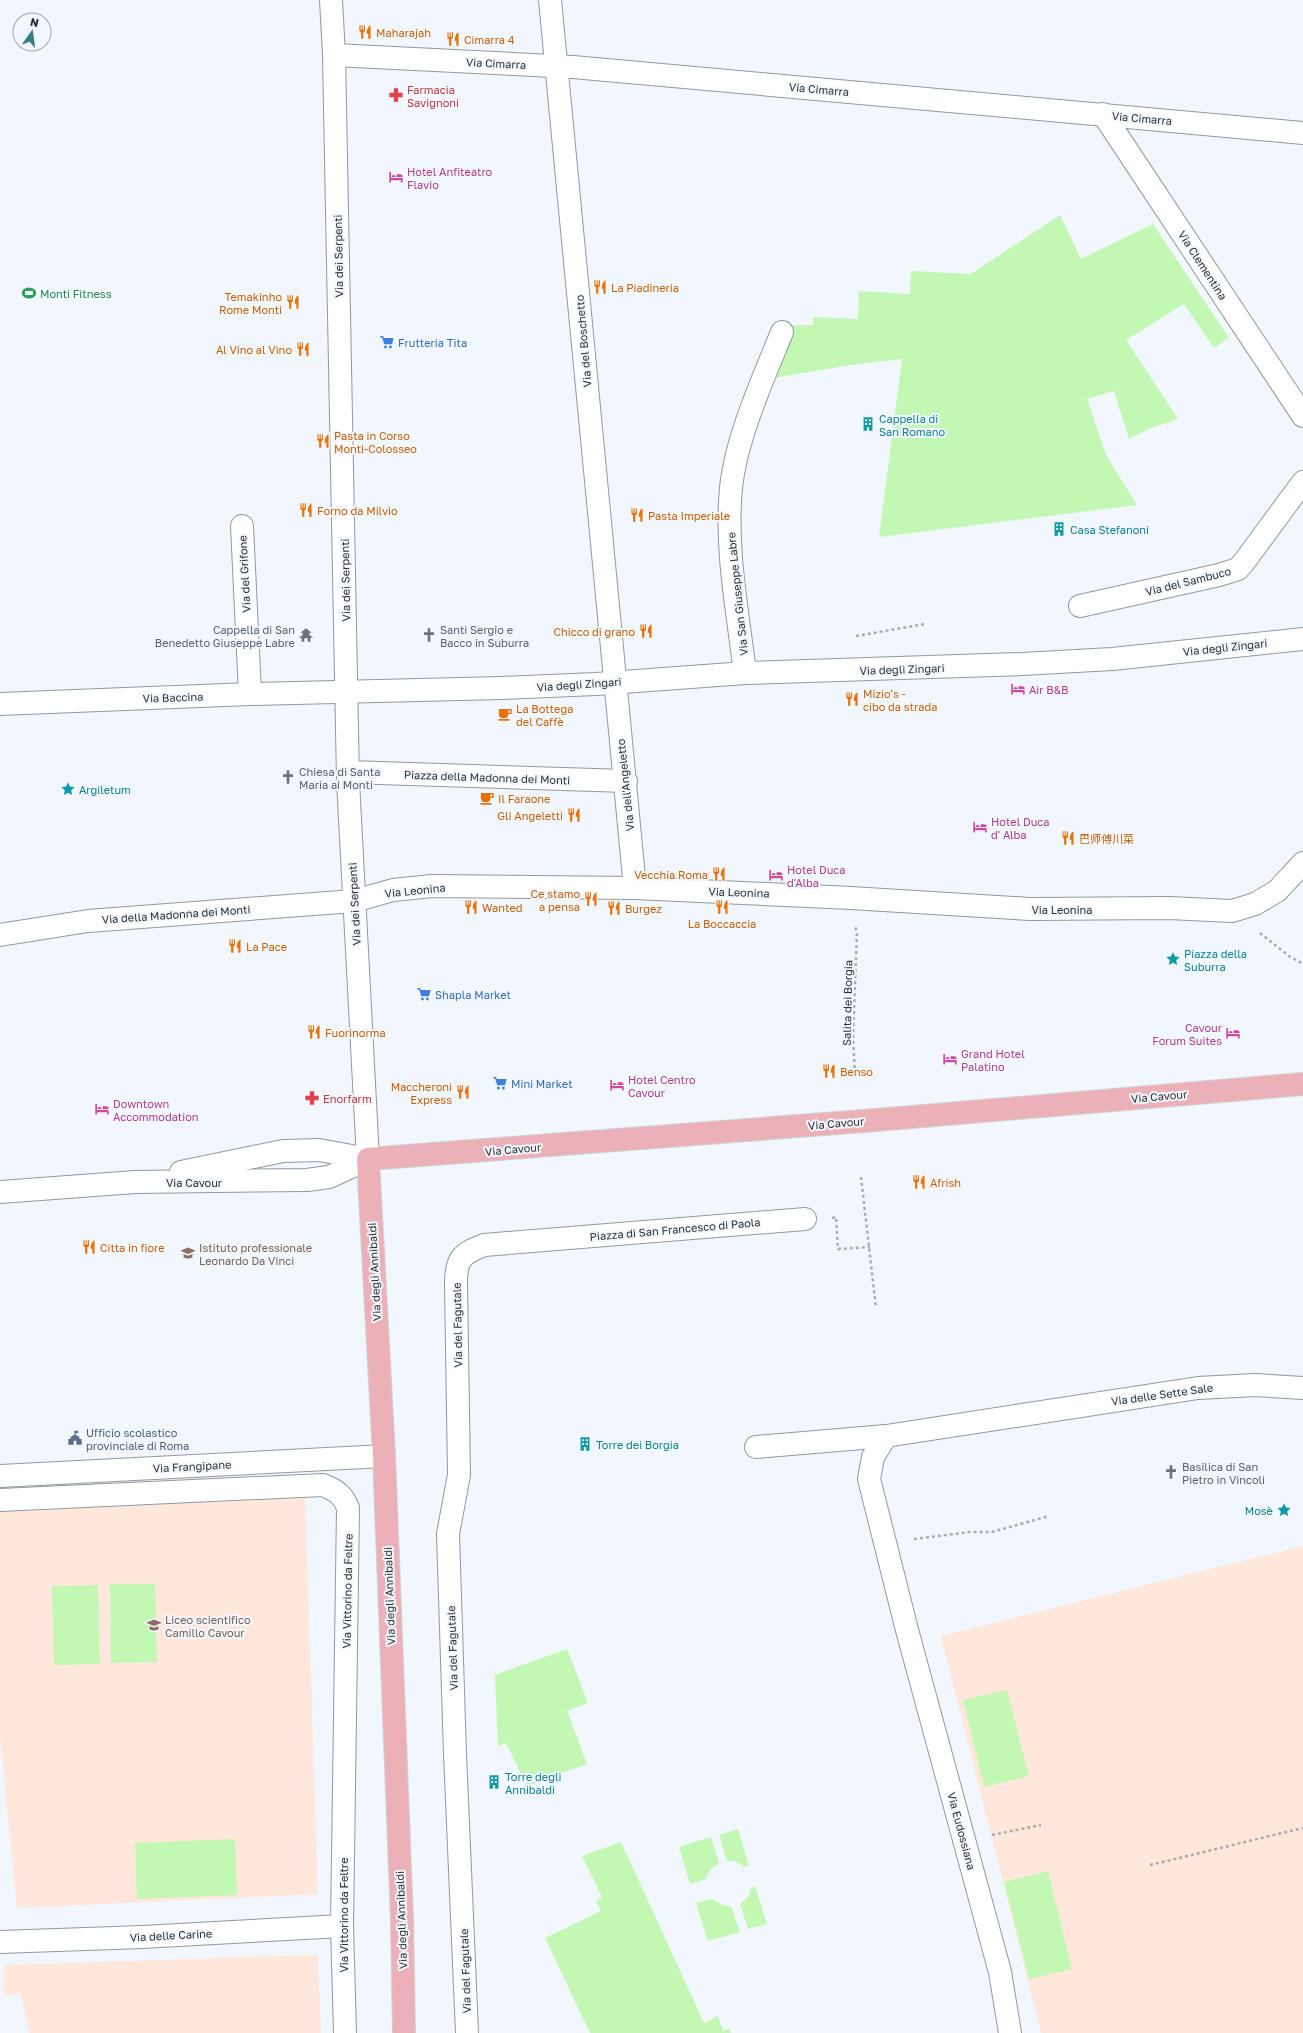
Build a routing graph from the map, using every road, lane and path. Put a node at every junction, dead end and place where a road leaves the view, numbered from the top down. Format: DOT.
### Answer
graph roads {
  1 [pos="331,0"];
  2 [pos="550,0"];
  3 [pos="334,55"];
  4 [pos="558,66"];
  5 [pos="1103,114"];
  6 [pos="1303,133"];
  7 [pos="782,332"];
  8 [pos="1303,416"];
  9 [pos="1303,482"];
  10 [pos="242,526"];
  11 [pos="1080,606"];
  12 [pos="925,624"];
  13 [pos="856,636"];
  14 [pos="1303,639"];
  15 [pos="745,673"];
  16 [pos="615,681"];
  17 [pos="346,691"];
  18 [pos="250,694"];
  19 [pos="0,704"];
  20 [pos="348,772"];
  21 [pos="626,781"];
  22 [pos="1303,863"];
  23 [pos="635,888"];
  24 [pos="354,901"];
  25 [pos="857,932"];
  26 [pos="0,935"];
  27 [pos="1289,956"];
  28 [pos="1303,964"];
  29 [pos="855,1074"];
  30 [pos="1303,1084"];
  31 [pos="368,1159"];
  32 [pos="861,1177"];
  33 [pos="135,1182"];
  34 [pos="0,1192"];
  35 [pos="805,1219"];
  36 [pos="870,1247"];
  37 [pos="458,1263"];
  38 [pos="876,1308"];
  39 [pos="1303,1388"];
  40 [pos="886,1436"];
  41 [pos="756,1447"];
  42 [pos="384,1456"];
  43 [pos="0,1476"];
  44 [pos="0,1500"];
  45 [pos="1049,1516"];
  46 [pos="885,1542"];
  47 [pos="1041,1825"];
  48 [pos="1303,1828"];
  49 [pos="1004,1833"];
  50 [pos="1150,1865"];
  51 [pos="342,1926"];
  52 [pos="0,1942"];
  53 [pos="345,2033"];
  54 [pos="404,2033"];
  55 [pos="467,2033"];
  56 [pos="1010,2033"];
  1 -- 3 [label="street, Via dei Serpenti"];
  2 -- 4 [label="street, Via del Boschetto"];
  3 -- 4 [label="street, Via Cimarra"];
  3 -- 17 [label="street, Via dei Serpenti"];
  4 -- 5 [label="street, Via Cimarra"];
  4 -- 16 [label="street, Via del Boschetto"];
  5 -- 6 [label="street, Via Cimarra"];
  5 -- 8 [label="street, Via Clementina"];
  7 -- 15 [label="street, Via San Giuseppe Labre"];
  9 -- 11 [label="street, Via del Sambuco"];
  10 -- 18 [label="street, Via del Grifone"];
  12 -- 13 [label="path"];
  14 -- 15 [label="street, Via degli Zingari"];
  15 -- 16 [label="street, Via degli Zingari"];
  16 -- 17 [label="street, Via degli Zingari"];
  16 -- 21 [label="street, Via dell'Angeletto"];
  17 -- 18 [label="street, Via Baccina"];
  17 -- 20 [label="street, Via dei Serpenti"];
  18 -- 19 [label="street, Via Baccina"];
  20 -- 21 [label="street, Piazza della Madonna dei Monti"];
  20 -- 24 [label="street, Via dei Serpenti"];
  21 -- 23 [label="street, Via dell'Angeletto"];
  22 -- 23 [label="street, Via Leonina"];
  23 -- 24 [label="street, Via Leonina"];
  24 -- 26 [label="street, Via della Madonna dei Monti"];
  24 -- 31 [label="street, Via dei Serpenti"];
  25 -- 29 [label="path, Salita dei Borgia"];
  27 -- 28 [label="path"];
  30 -- 31 [label="main road, Via Cavour"];
  31 -- 33 [label="street, Via Cavour"];
  31 -- 33 [label="street, Via Cavour"];
  31 -- 42 [label="main road, Via degli Annibaldi"];
  32 -- 36 [label="path"];
  33 -- 34 [label="street, Via Cavour"];
  35 -- 36 [label="path"];
  35 -- 37 [label="street, Piazza di San Francesco di Paola"];
  36 -- 38 [label="path"];
  37 -- 55 [label="street, Via del Fagutale"];
  39 -- 40 [label="street, Via delle Sette Sale"];
  40 -- 41 [label="street, Via delle Sette Sale"];
  40 -- 46 [label="street, Via Eudossiana"];
  42 -- 43 [label="street, Via Frangipane"];
  42 -- 54 [label="main road, Via degli Annibaldi"];
  44 -- 51 [label="street, Via Vittorino da Feltre"];
  45 -- 46 [label="path"];
  46 -- 56 [label="street, Via Eudossiana"];
  47 -- 49 [label="path"];
  48 -- 50 [label="path"];
  51 -- 52 [label="street, Via delle Carine"];
  51 -- 53 [label="street, Via Vittorino da Feltre"];
}
